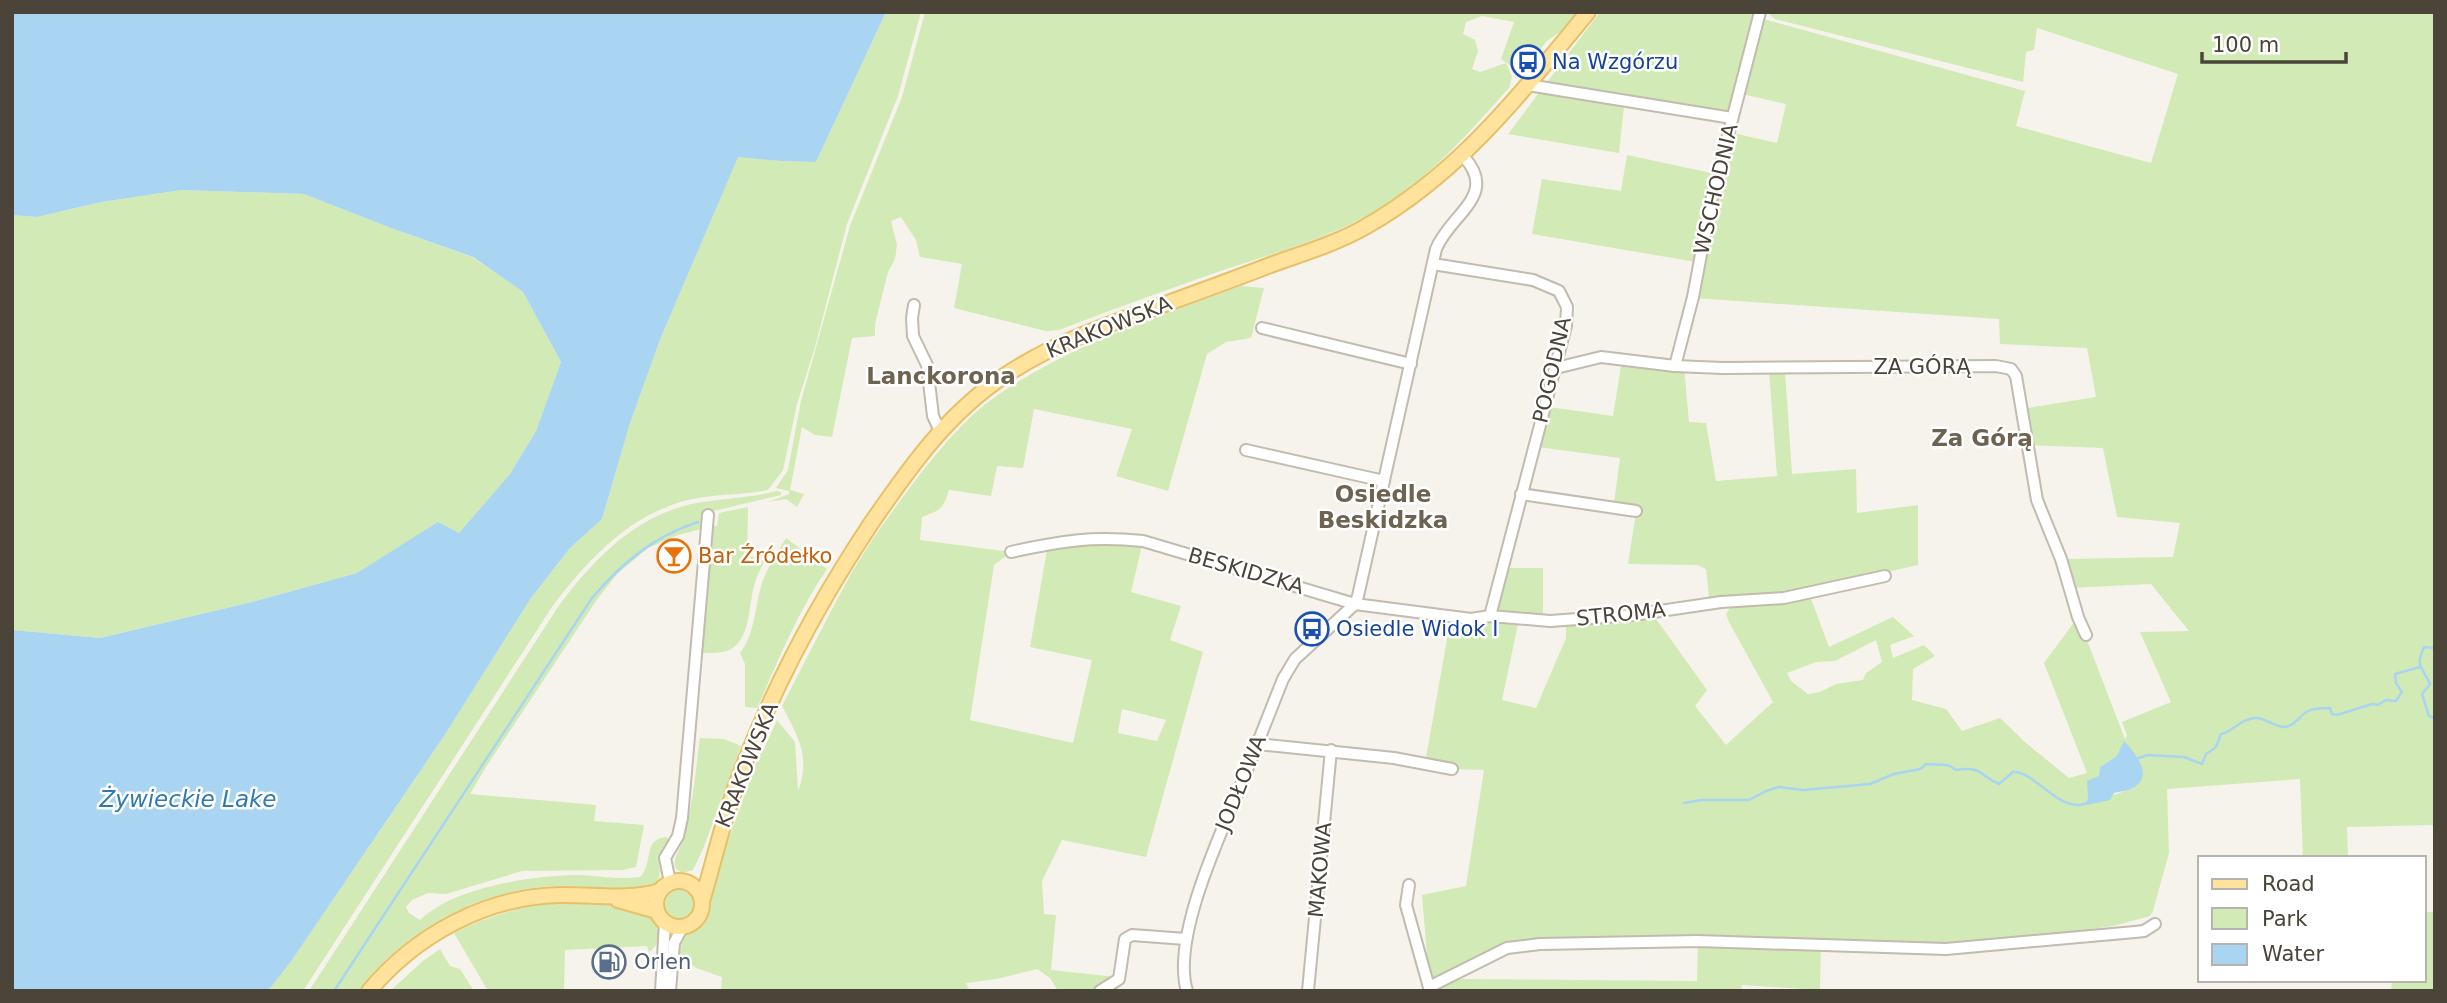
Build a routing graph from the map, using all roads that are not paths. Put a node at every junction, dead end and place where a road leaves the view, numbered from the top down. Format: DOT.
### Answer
graph roads {
  1 [pos="1588,12"];
  2 [pos="1760,12"];
  3 [pos="1528,85"];
  4 [pos="1732,118"];
  5 [pos="1463,156"];
  6 [pos="1433,264"];
  7 [pos="914,305"];
  8 [pos="1262,328"];
  9 [pos="1411,364"];
  10 [pos="1675,366"];
  11 [pos="1556,368"];
  12 [pos="940,431"];
  13 [pos="1246,450"];
  14 [pos="1384,481"];
  15 [pos="1521,494"];
  16 [pos="1636,511"];
  17 [pos="708,515"];
  18 [pos="1011,552"];
  19 [pos="1885,576"];
  20 [pos="1355,604"];
  21 [pos="1490,616"];
  22 [pos="2087,635"];
  23 [pos="1258,744"];
  24 [pos="1331,750"];
  25 [pos="1452,769"];
  26 [pos="717,842"];
  27 [pos="686,882"];
  28 [pos="1409,885"];
  29 [pos="665,887"];
  30 [pos="607,897"];
  31 [pos="702,901"];
  32 [pos="661,916"];
  33 [pos="2155,924"];
  34 [pos="683,926"];
  35 [pos="1186,939"];
  36 [pos="1430,989"];
  37 [pos="369,991"];
  38 [pos="661,991"];
  39 [pos="670,991"];
  40 [pos="1100,991"];
  41 [pos="1187,991"];
  42 [pos="1308,991"];
  1 -- 3 [label="main road, KRAKOWSKA"];
  2 -- 4 [label="street, WSCHODNIA"];
  3 -- 4 [label="street"];
  3 -- 5 [label="main road, KRAKOWSKA"];
  4 -- 10 [label="street, WSCHODNIA"];
  5 -- 6 [label="street"];
  5 -- 12 [label="main road, KRAKOWSKA"];
  6 -- 9 [label="street"];
  6 -- 11 [label="street, POGODNA"];
  7 -- 12 [label="street"];
  8 -- 9 [label="street"];
  9 -- 14 [label="street"];
  10 -- 11 [label="street, ZA GÓRĄ"];
  10 -- 22 [label="street, ZA GÓRĄ"];
  11 -- 15 [label="street, POGODNA"];
  12 -- 26 [label="main road, KRAKOWSKA"];
  13 -- 14 [label="street"];
  14 -- 20 [label="street"];
  15 -- 16 [label="street"];
  15 -- 21 [label="street, POGODNA"];
  17 -- 29 [label="street"];
  18 -- 20 [label="street, BESKIDZKA"];
  19 -- 21 [label="street, STROMA"];
  20 -- 21 [label="street, STROMA"];
  20 -- 23 [label="street, JODŁOWA"];
  23 -- 24 [label="street"];
  23 -- 35 [label="street, JODŁOWA"];
  24 -- 25 [label="street"];
  24 -- 42 [label="street, MAKOWA"];
  26 -- 27 [label="main road, KRAKOWSKA"];
  26 -- 31 [label="main road, KRAKOWSKA"];
  27 -- 29 [label="main road"];
  27 -- 31 [label="main road"];
  28 -- 36 [label="street"];
  29 -- 30 [label="main road"];
  29 -- 32 [label="main road"];
  30 -- 32 [label="main road"];
  30 -- 37 [label="main road"];
  31 -- 34 [label="main road"];
  32 -- 34 [label="main road"];
  32 -- 38 [label="street"];
  33 -- 36 [label="street"];
  34 -- 39 [label="street"];
  35 -- 40 [label="street"];
  35 -- 41 [label="street, JODŁOWA"];
}
